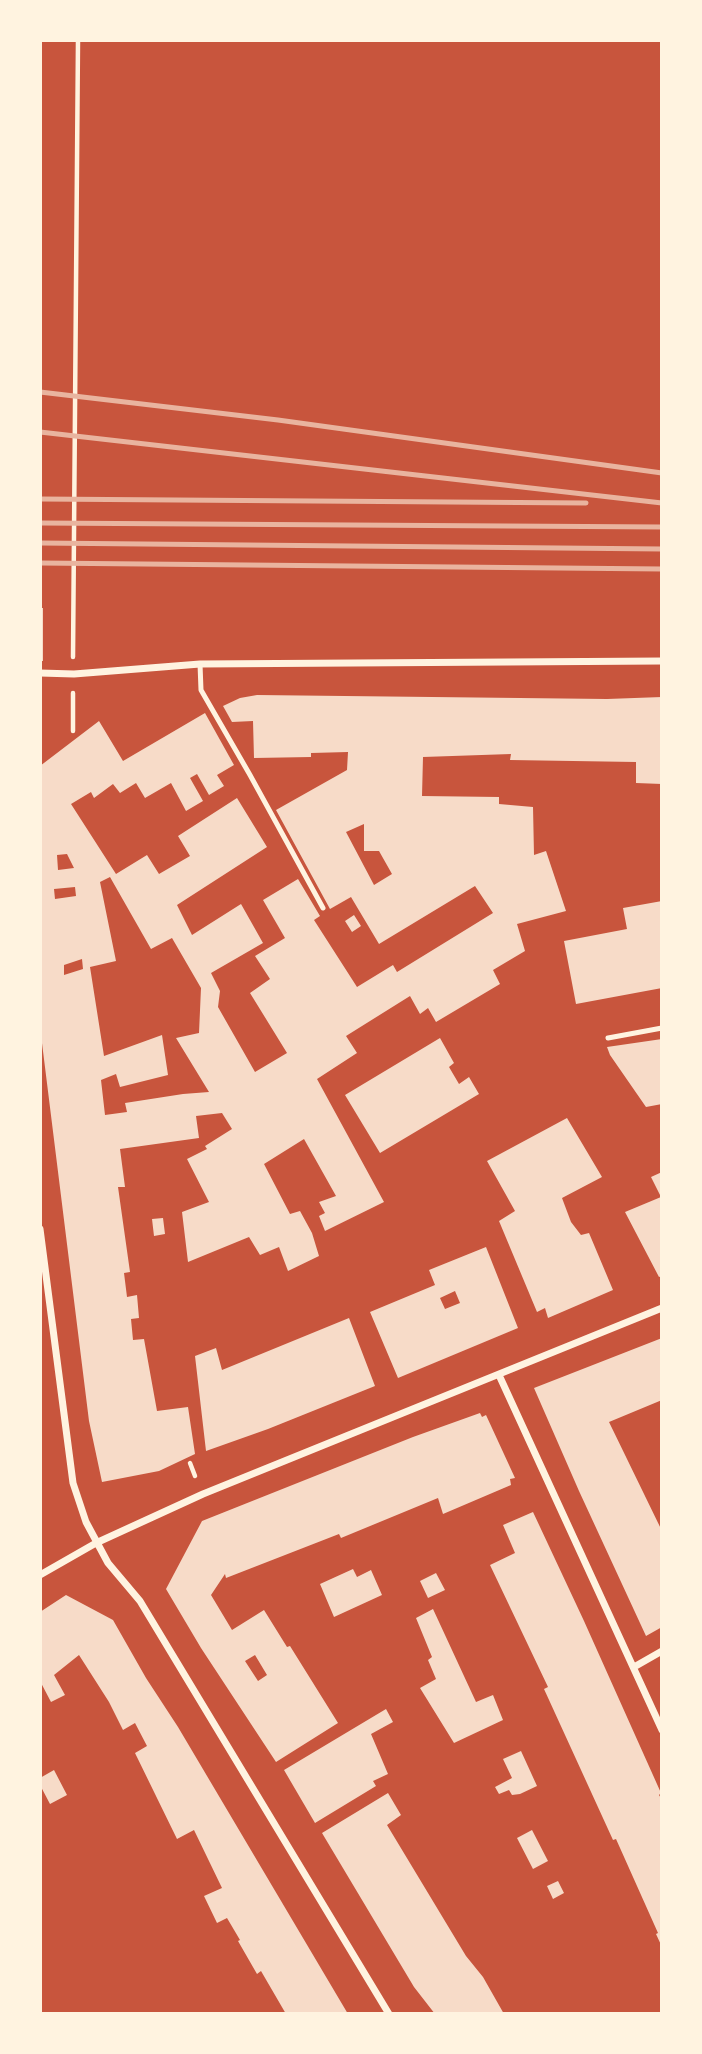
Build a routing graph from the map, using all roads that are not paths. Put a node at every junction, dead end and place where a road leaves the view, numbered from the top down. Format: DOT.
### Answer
graph roads {
  1 [pos="662,661"];
  2 [pos="200,664"];
  3 [pos="40,673"];
  4 [pos="323,908"];
  5 [pos="662,1028"];
  6 [pos="608,1038"];
  7 [pos="40,1229"];
  8 [pos="662,1308"];
  9 [pos="499,1375"];
  10 [pos="96,1544"];
  11 [pos="40,1575"];
  12 [pos="662,1651"];
  13 [pos="634,1667"];
  14 [pos="662,1730"];
  15 [pos="389,2014"];
  1 -- 2 [label="street"];
  2 -- 3 [label="street"];
  2 -- 4 [label="lane"];
  5 -- 6 [label="lane"];
  7 -- 10 [label="street"];
  8 -- 9 [label="street"];
  9 -- 10 [label="street"];
  9 -- 13 [label="street"];
  10 -- 11 [label="street"];
  10 -- 15 [label="street"];
  12 -- 13 [label="street"];
  13 -- 14 [label="street"];
}
